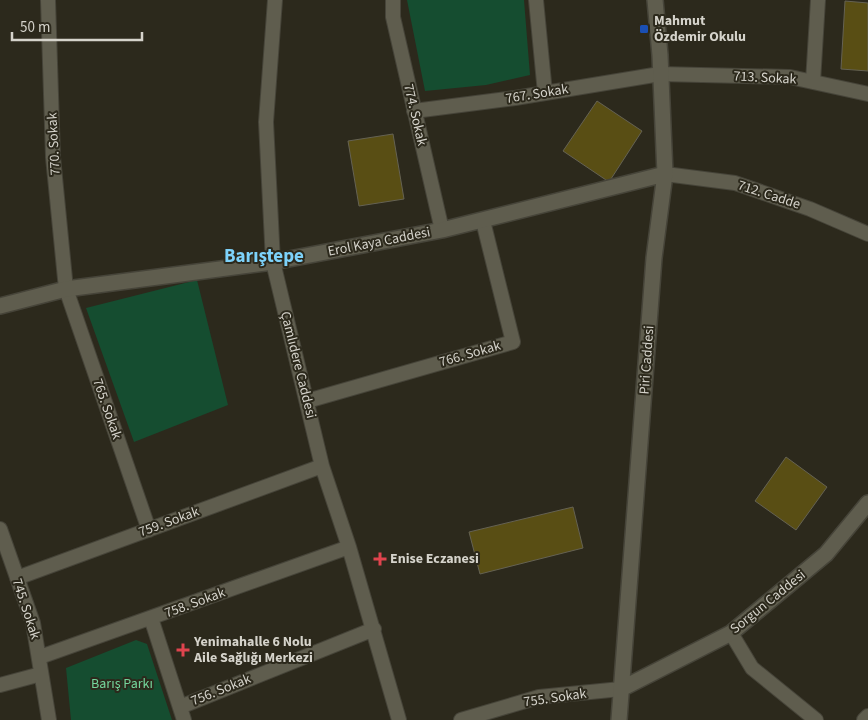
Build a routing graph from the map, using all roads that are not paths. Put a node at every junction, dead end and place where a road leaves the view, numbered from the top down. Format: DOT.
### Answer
graph roads {
  1 [pos="48,0"];
  2 [pos="274,0"];
  3 [pos="393,0"];
  4 [pos="536,0"];
  5 [pos="655,0"];
  6 [pos="818,0"];
  7 [pos="660,74"];
  8 [pos="813,82"];
  9 [pos="545,93"];
  10 [pos="868,94"];
  11 [pos="414,111"];
  12 [pos="665,174"];
  13 [pos="484,222"];
  14 [pos="442,230"];
  15 [pos="868,234"];
  16 [pos="273,262"];
  17 [pos="66,288"];
  18 [pos="0,306"];
  19 [pos="307,400"];
  20 [pos="322,466"];
  21 [pos="868,503"];
  22 [pos="0,529"];
  23 [pos="148,530"];
  24 [pos="349,547"];
  25 [pos="17,578"];
  26 [pos="151,618"];
  27 [pos="374,629"];
  28 [pos="731,633"];
  29 [pos="40,657"];
  30 [pos="42,674"];
  31 [pos="0,684"];
  32 [pos="621,689"];
  33 [pos="182,713"];
  34 [pos="868,716"];
  35 [pos="49,720"];
  36 [pos="399,720"];
  37 [pos="461,720"];
  38 [pos="619,720"];
  39 [pos="816,720"];
  40 [pos="864,720"];
  1 -- 17 [label="street, 770. Sokak"];
  2 -- 16 [label="street, Çamlıdere Caddesi"];
  3 -- 11 [label="street, 774. Sokak"];
  4 -- 9 [label="street"];
  5 -- 7 [label="street, Piri Caddesi"];
  6 -- 8 [label="street"];
  7 -- 8 [label="street, 713. Sokak"];
  7 -- 9 [label="street, 767. Sokak"];
  7 -- 12 [label="street, Piri Caddesi"];
  8 -- 10 [label="street, 713. Sokak"];
  9 -- 11 [label="street, 767. Sokak"];
  11 -- 14 [label="street, 774. Sokak"];
  12 -- 13 [label="street, Erol Kaya Caddesi"];
  12 -- 15 [label="street, 712. Cadde"];
  12 -- 32 [label="street, Piri Caddesi"];
  13 -- 14 [label="street, Erol Kaya Caddesi"];
  13 -- 19 [label="street, 766. Sokak"];
  14 -- 16 [label="street, Erol Kaya Caddesi"];
  16 -- 17 [label="street, Erol Kaya Caddesi"];
  16 -- 19 [label="street, Çamlıdere Caddesi"];
  17 -- 18 [label="street, Erol Kaya Caddesi"];
  17 -- 23 [label="street, 765. Sokak"];
  19 -- 20 [label="street, Çamlıdere Caddesi"];
  20 -- 23 [label="street, 759. Sokak"];
  20 -- 24 [label="street, Çamlıdere Caddesi"];
  21 -- 28 [label="street, Sorgun Caddesi"];
  22 -- 25 [label="street, 745. Sokak"];
  23 -- 25 [label="street, 759. Sokak"];
  24 -- 26 [label="street, 758. Sokak"];
  24 -- 27 [label="street, Çamlıdere Caddesi"];
  25 -- 29 [label="street, 745. Sokak"];
  26 -- 29 [label="street, 758. Sokak"];
  26 -- 33 [label="street"];
  27 -- 33 [label="street, 756. Sokak"];
  27 -- 36 [label="street, Çamlıdere Caddesi"];
  28 -- 32 [label="street, Sorgun Caddesi"];
  28 -- 39 [label="street"];
  29 -- 30 [label="street, 745. Sokak"];
  30 -- 31 [label="street"];
  30 -- 35 [label="street, 745. Sokak"];
  32 -- 37 [label="street, 755. Sokak"];
  32 -- 38 [label="street, Piri Caddesi"];
  34 -- 40 [label="street"];
}
